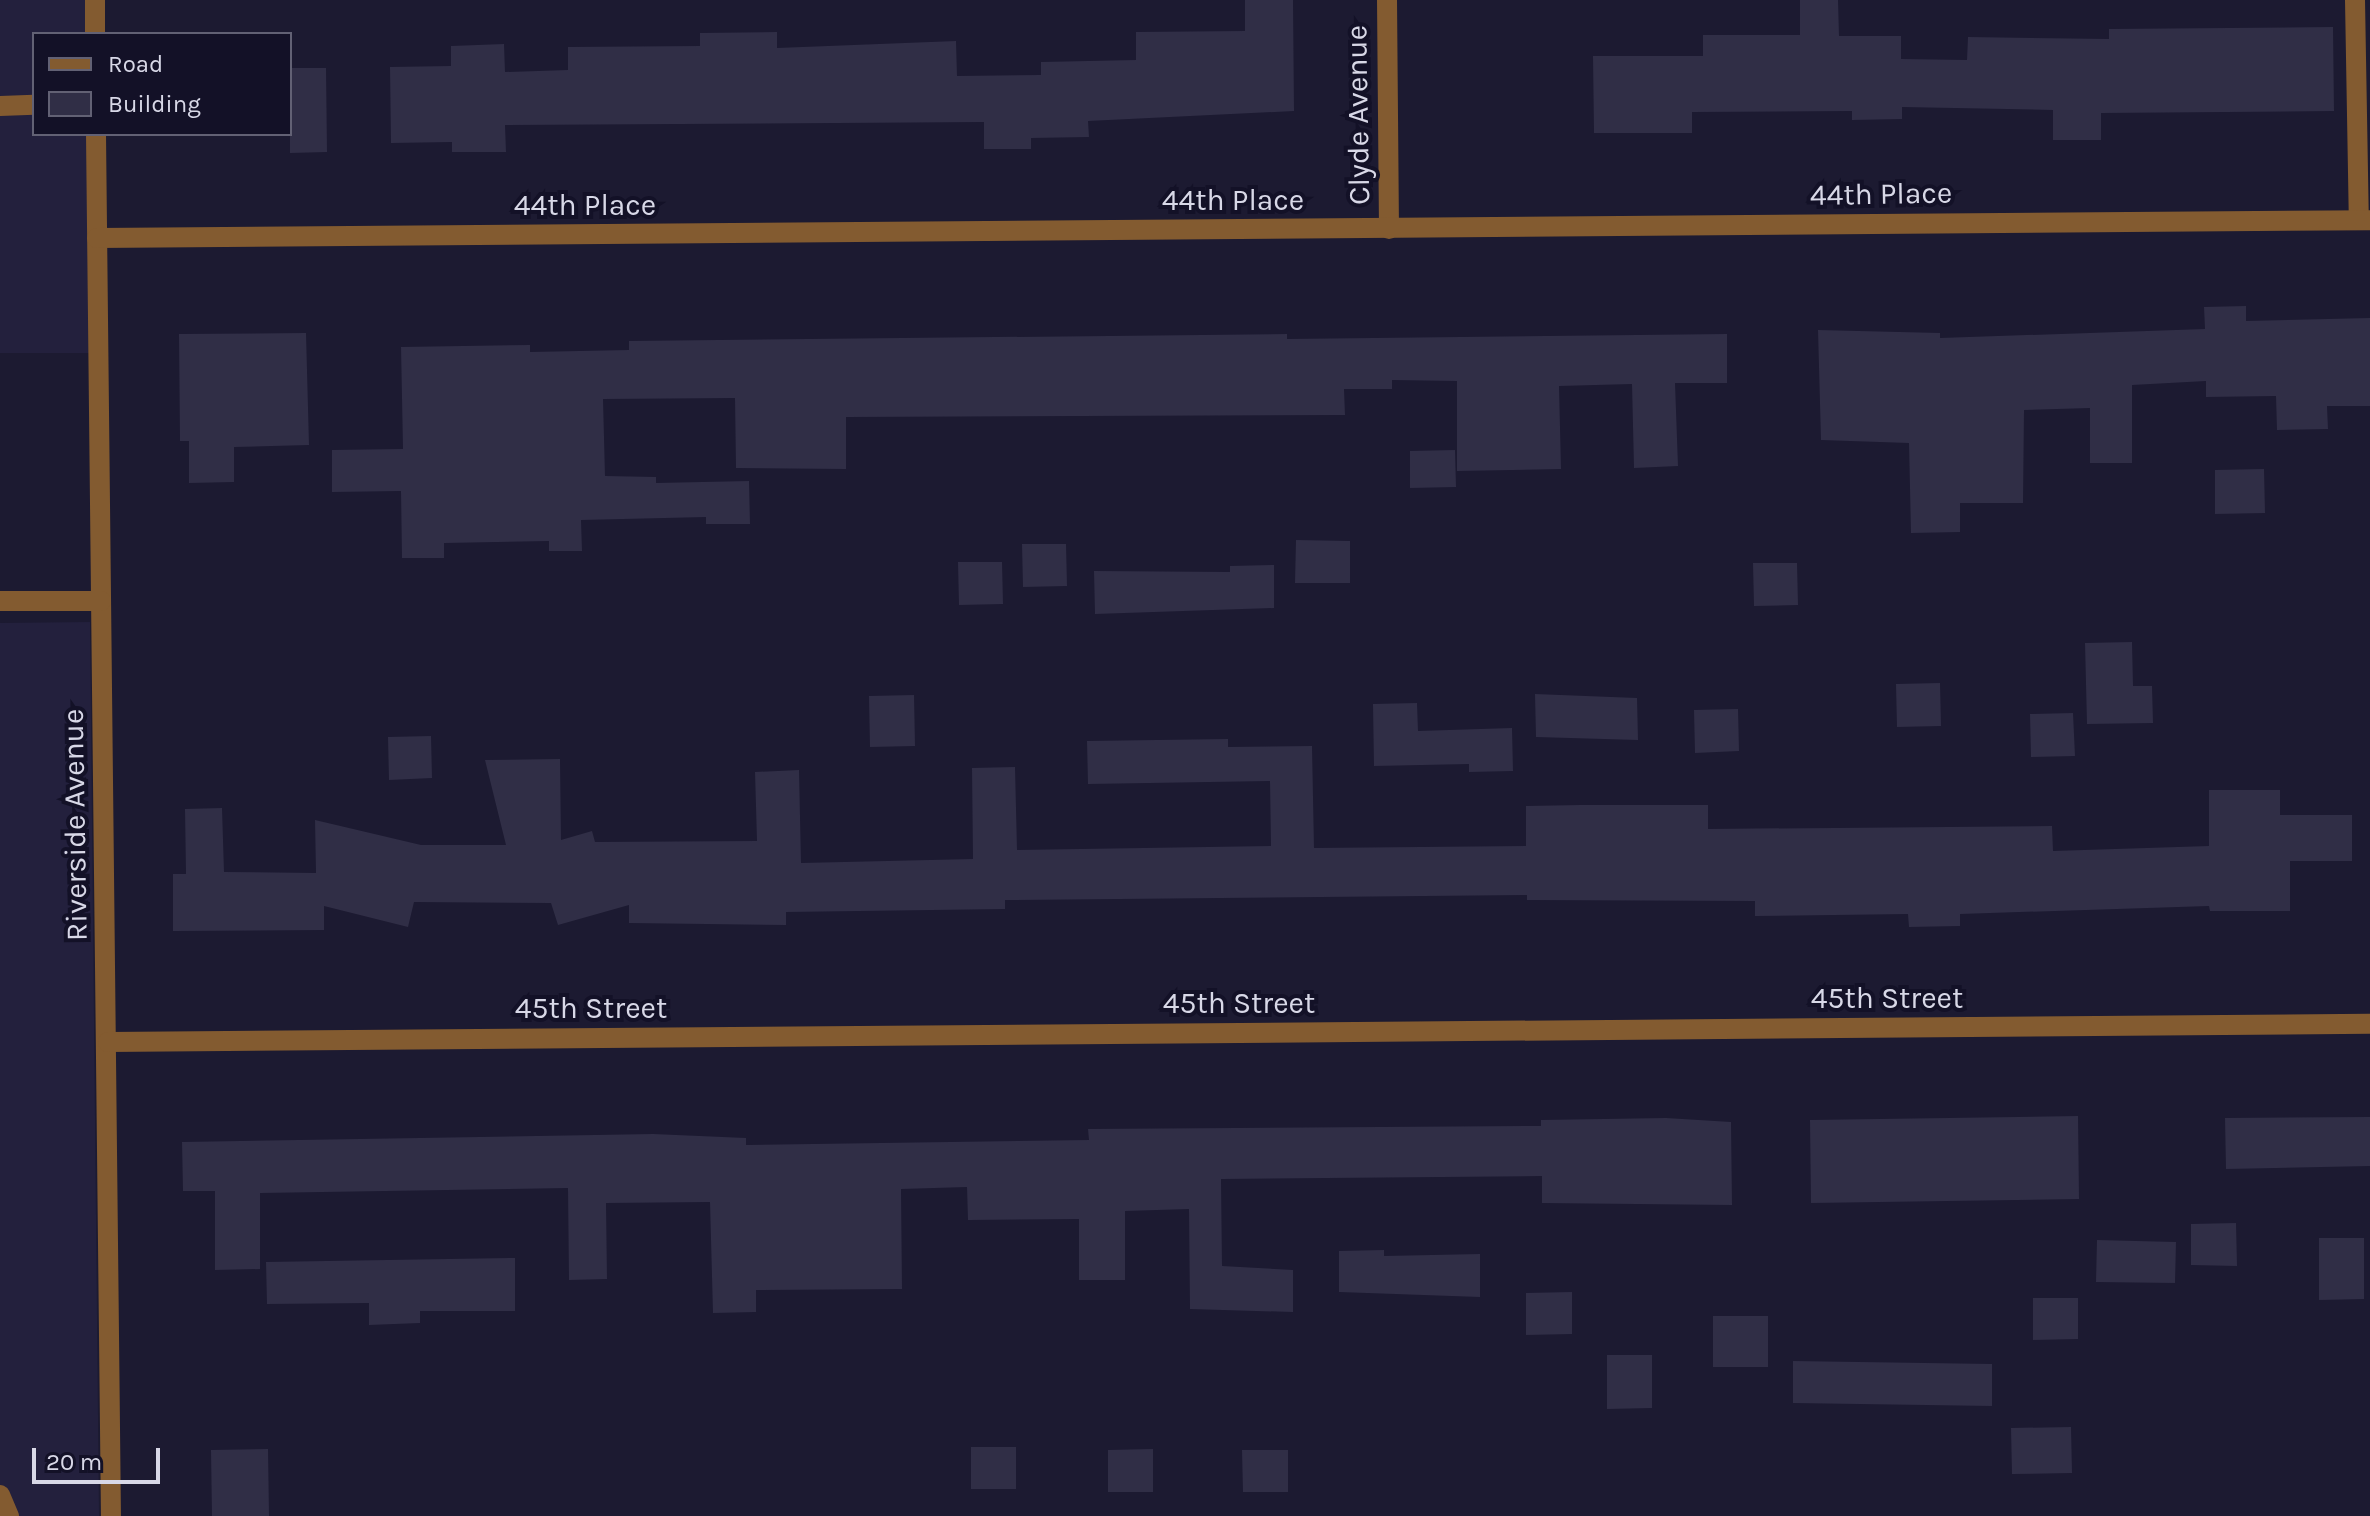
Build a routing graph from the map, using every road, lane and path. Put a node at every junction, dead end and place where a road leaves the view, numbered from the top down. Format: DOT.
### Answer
graph roads {
  1 [pos="95,0"];
  2 [pos="1387,0"];
  3 [pos="2355,0"];
  4 [pos="95,32"];
  5 [pos="32,105"];
  6 [pos="0,106"];
  7 [pos="96,136"];
  8 [pos="2365,220"];
  9 [pos="1389,229"];
  10 [pos="97,238"];
  11 [pos="0,601"];
  12 [pos="101,601"];
  13 [pos="2370,1024"];
  14 [pos="108,1042"];
  15 [pos="0,1495"];
  16 [pos="9,1516"];
  17 [pos="111,1516"];
  1 -- 4 [label="street"];
  2 -- 9 [label="street, Clyde Avenue"];
  3 -- 8 [label="street"];
  5 -- 6 [label="street"];
  7 -- 10 [label="street, Riverside Avenue"];
  8 -- 9 [label="street, 44th Place"];
  9 -- 10 [label="street, 44th Place"];
  10 -- 12 [label="street, Riverside Avenue"];
  11 -- 12 [label="street"];
  12 -- 14 [label="street, Riverside Avenue"];
  13 -- 14 [label="street, 45th Street"];
  14 -- 17 [label="street, Riverside Avenue"];
  15 -- 16 [label="street"];
}
